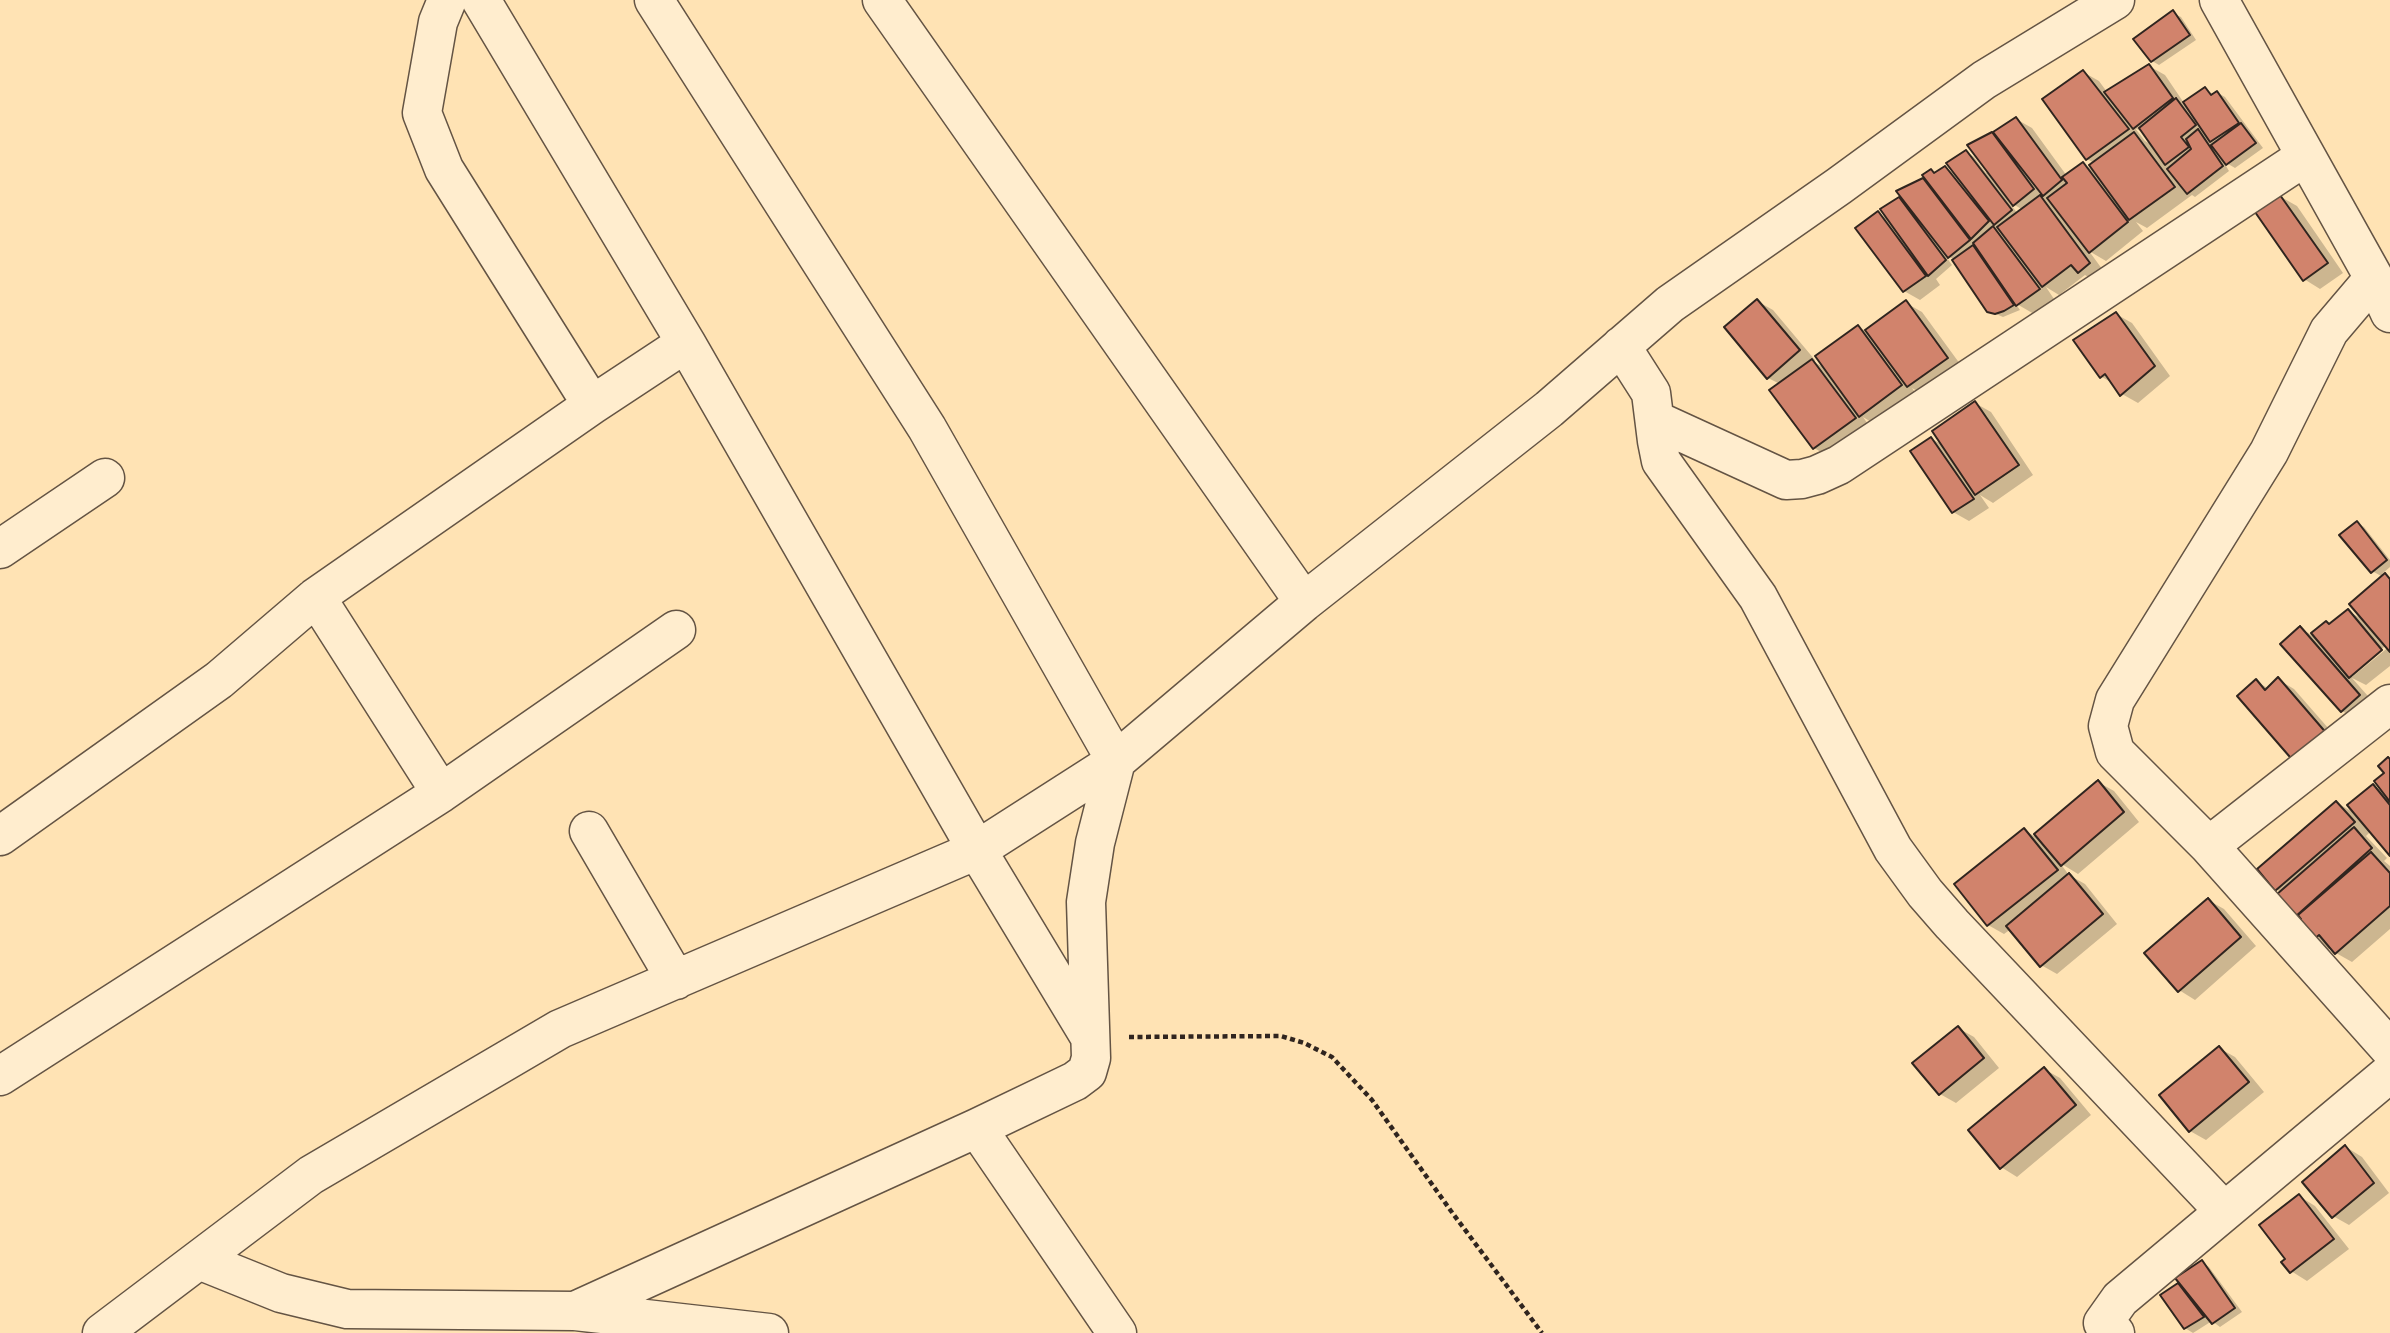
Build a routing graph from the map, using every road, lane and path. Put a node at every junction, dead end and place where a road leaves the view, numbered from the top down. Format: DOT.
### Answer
graph roads {
  1 [pos="447,0"];
  2 [pos="654,0"];
  3 [pos="882,0"];
  4 [pos="2115,0"];
  5 [pos="2219,0"];
  6 [pos="487,11"];
  7 [pos="2306,156"];
  8 [pos="2374,278"];
  9 [pos="2390,313"];
  10 [pos="686,344"];
  11 [pos="1621,346"];
  12 [pos="592,405"];
  13 [pos="1655,421"];
  14 [pos="105,478"];
  15 [pos="0,549"];
  16 [pos="316,597"];
  17 [pos="1304,602"];
  18 [pos="676,630"];
  19 [pos="2390,704"];
  20 [pos="1116,761"];
  21 [pos="441,793"];
  22 [pos="589,831"];
  23 [pos="0,836"];
  24 [pos="2209,846"];
  25 [pos="977,850"];
  26 [pos="676,980"];
  27 [pos="1090,1038"];
  28 [pos="2390,1049"];
  29 [pos="2390,1073"];
  30 [pos="0,1076"];
  31 [pos="977,1128"];
  32 [pos="2224,1211"];
  33 [pos="199,1260"];
  34 [pos="575,1311"];
  35 [pos="102,1333"];
  36 [pos="769,1333"];
  37 [pos="1117,1333"];
  38 [pos="1542,1333"];
  39 [pos="2115,1333"];
  1 -- 12 [label="street"];
  2 -- 20 [label="street"];
  3 -- 17 [label="street"];
  4 -- 11 [label="street"];
  5 -- 7 [label="street"];
  6 -- 10 [label="street"];
  7 -- 8 [label="street"];
  7 -- 13 [label="street"];
  8 -- 9 [label="street"];
  8 -- 24 [label="street"];
  10 -- 12 [label="street"];
  10 -- 25 [label="street"];
  11 -- 13 [label="street"];
  11 -- 17 [label="street"];
  12 -- 16 [label="street"];
  13 -- 32 [label="street"];
  14 -- 15 [label="street"];
  16 -- 21 [label="street"];
  16 -- 23 [label="street"];
  17 -- 20 [label="street"];
  18 -- 21 [label="street"];
  19 -- 24 [label="street"];
  20 -- 25 [label="street"];
  20 -- 27 [label="street"];
  21 -- 30 [label="street"];
  22 -- 26 [label="street"];
  24 -- 28 [label="street"];
  25 -- 26 [label="street"];
  25 -- 27 [label="street"];
  26 -- 33 [label="street"];
  27 -- 31 [label="street"];
  27 -- 38 [label="path"];
  29 -- 32 [label="street"];
  31 -- 34 [label="street"];
  31 -- 37 [label="street"];
  32 -- 39 [label="street"];
  33 -- 34 [label="street"];
  33 -- 35 [label="street"];
  34 -- 36 [label="street"];
}
